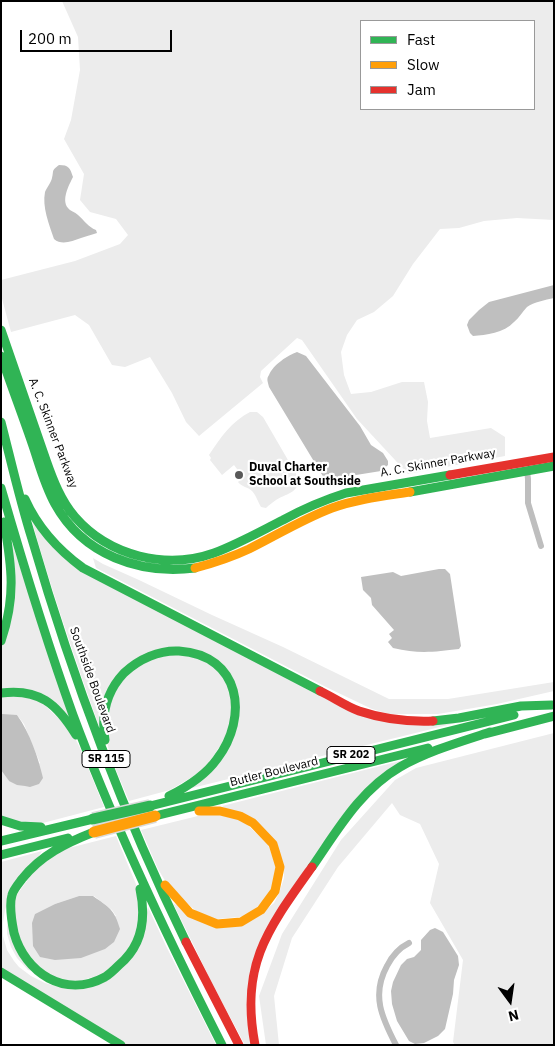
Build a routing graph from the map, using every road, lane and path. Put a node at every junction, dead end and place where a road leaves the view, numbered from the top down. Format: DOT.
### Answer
graph roads {
  1 [pos="1,330"];
  2 [pos="1,356"];
  3 [pos="1,422"];
  4 [pos="554,457"];
  5 [pos="10,458"];
  6 [pos="554,466"];
  7 [pos="527,471"];
  8 [pos="1,488"];
  9 [pos="1,508"];
  10 [pos="69,517"];
  11 [pos="541,546"];
  12 [pos="1,641"];
  13 [pos="1,693"];
  14 [pos="553,709"];
  15 [pos="490,732"];
  16 [pos="114,778"];
  17 [pos="100,784"];
  18 [pos="152,811"];
  19 [pos="175,812"];
  20 [pos="1,820"];
  21 [pos="62,826"];
  22 [pos="94,832"];
  23 [pos="1,841"];
  24 [pos="143,847"];
  25 [pos="129,852"];
  26 [pos="1,855"];
  27 [pos="409,943"];
  28 [pos="1,972"];
  29 [pos="121,1045"];
  30 [pos="222,1045"];
  31 [pos="239,1045"];
  32 [pos="255,1045"];
  33 [pos="396,1045"];
  1 -- 10 [label="main road, A. C. Skinner Parkway"];
  2 -- 10 [label="main road, A. C. Skinner Parkway"];
  3 -- 5 [label="main road, Southside Boulevard / SR 115"];
  4 -- 10 [label="main road, A. C. Skinner Parkway"];
  5 -- 14 [label="main road"];
  5 -- 16 [label="main road, Southside Boulevard / SR 115"];
  6 -- 7 [label="main road, A. C. Skinner Parkway"];
  7 -- 10 [label="main road, A. C. Skinner Parkway"];
  7 -- 11 [label="street"];
  8 -- 17 [label="main road, SR 115"];
  9 -- 12 [label="main road"];
  13 -- 17 [label="main road"];
  14 -- 15 [label="main road, Butler Boulevard / SR 202"];
  14 -- 18 [label="main road, Butler Boulevard / SR 202"];
  15 -- 19 [label="main road, Butler Boulevard / SR 202"];
  15 -- 32 [label="main road"];
  16 -- 18 [label="main road"];
  16 -- 24 [label="main road, Southside Boulevard / SR 115"];
  17 -- 25 [label="main road, SR 115"];
  18 -- 19 [label="main road, Butler Boulevard / SR 202"];
  18 -- 21 [label="main road, Butler Boulevard / SR 202, bridge"];
  18 -- 22 [label="main road, Butler Boulevard / SR 202, bridge"];
  19 -- 24 [label="main road"];
  20 -- 21 [label="main road"];
  21 -- 23 [label="main road, Butler Boulevard / SR 202"];
  22 -- 25 [label="main road"];
  22 -- 26 [label="main road, Butler Boulevard / SR 202"];
  24 -- 31 [label="main road, Southside Boulevard / SR 115"];
  25 -- 30 [label="main road, SR 115"];
  27 -- 33 [label="street"];
  28 -- 29 [label="main road"];
}
